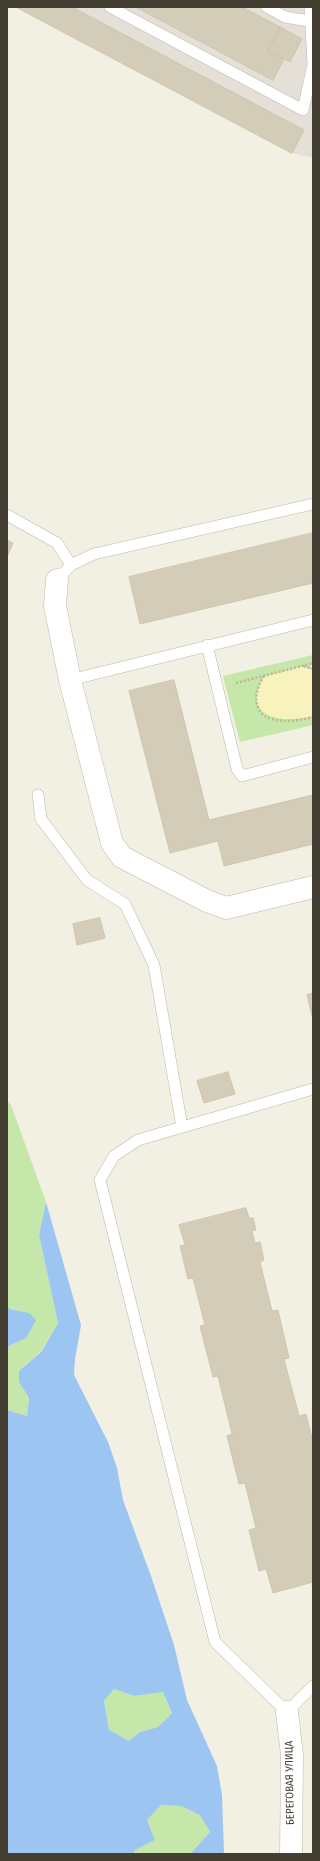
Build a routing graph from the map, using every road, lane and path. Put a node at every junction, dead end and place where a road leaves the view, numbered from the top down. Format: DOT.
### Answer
graph roads {
  1 [pos="110,7"];
  2 [pos="266,7"];
  3 [pos="310,7"];
  4 [pos="309,21"];
  5 [pos="313,65"];
  6 [pos="313,504"];
  7 [pos="7,515"];
  8 [pos="64,572"];
  9 [pos="313,620"];
  10 [pos="207,645"];
  11 [pos="313,663"];
  12 [pos="304,666"];
  13 [pos="313,669"];
  14 [pos="264,676"];
  15 [pos="70,680"];
  16 [pos="233,683"];
  17 [pos="313,717"];
  18 [pos="313,757"];
  19 [pos="38,795"];
  20 [pos="313,887"];
  21 [pos="313,1089"];
  22 [pos="182,1127"];
  23 [pos="313,1686"];
  24 [pos="287,1712"];
  25 [pos="290,1854"];
  1 -- 5 [label="lane"];
  2 -- 4 [label="lane"];
  3 -- 4 [label="lane"];
  4 -- 5 [label="lane"];
  6 -- 8 [label="lane"];
  7 -- 8 [label="lane"];
  8 -- 15 [label="street"];
  9 -- 10 [label="lane"];
  10 -- 15 [label="lane"];
  10 -- 18 [label="lane"];
  11 -- 12 [label="path"];
  12 -- 13 [label="path"];
  12 -- 14 [label="path"];
  14 -- 16 [label="path"];
  14 -- 17 [label="path"];
  15 -- 20 [label="street"];
  19 -- 22 [label="lane"];
  21 -- 22 [label="lane"];
  22 -- 24 [label="lane"];
  23 -- 24 [label="lane"];
  24 -- 25 [label="street, БЕРЕГОВАЯ УЛИЦА"];
}
